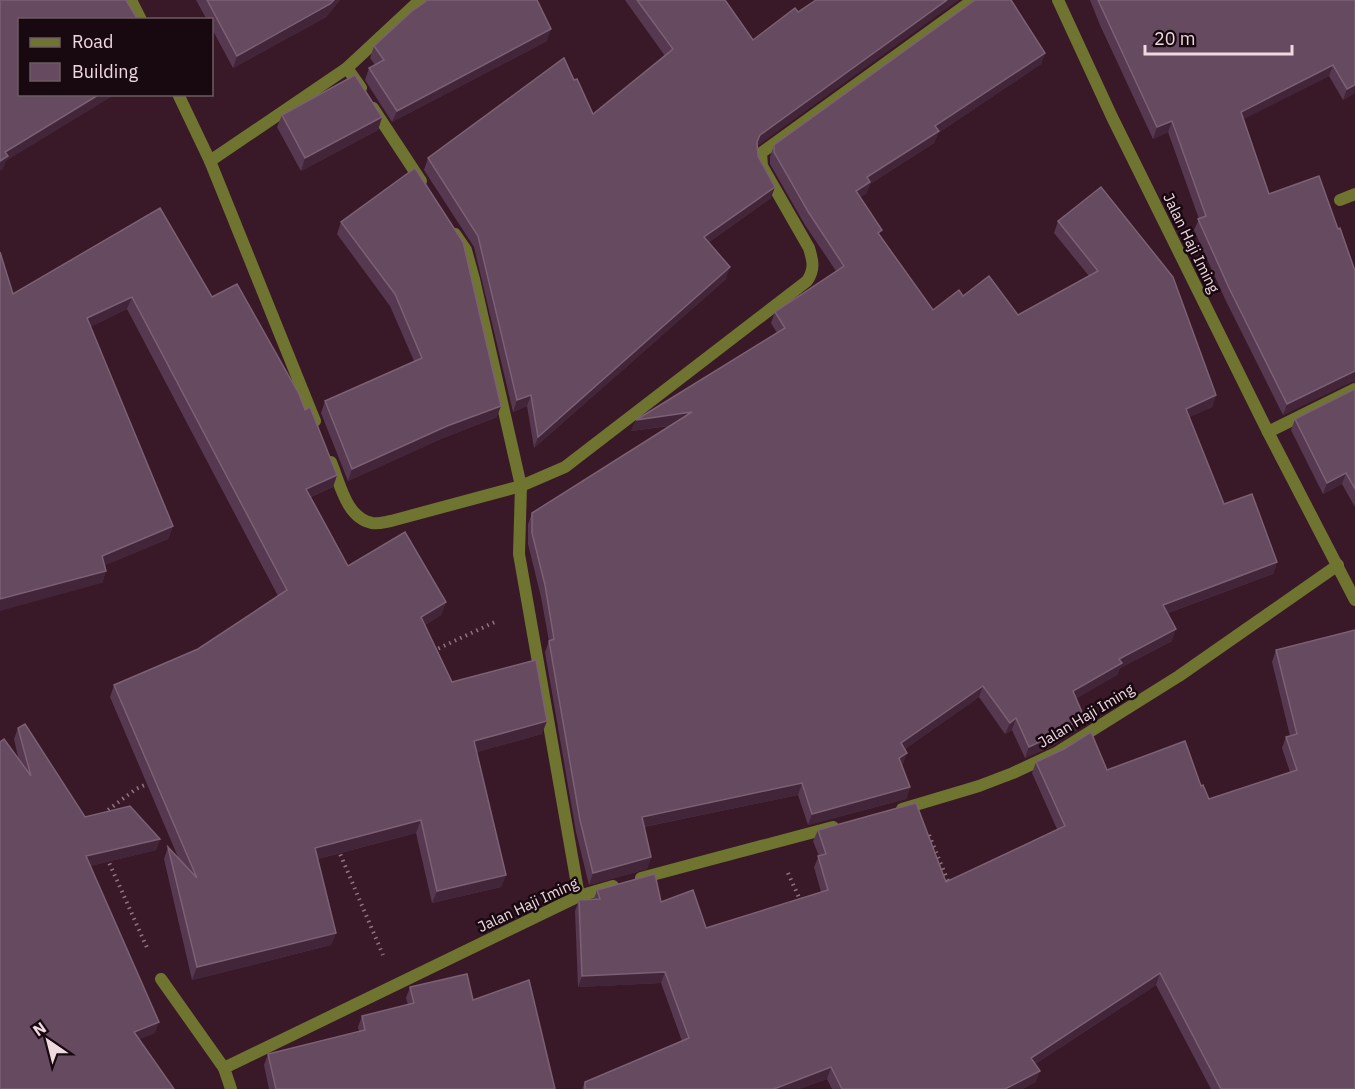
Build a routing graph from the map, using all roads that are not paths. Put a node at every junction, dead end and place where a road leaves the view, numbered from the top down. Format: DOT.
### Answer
graph roads {
  1 [pos="131,0"];
  2 [pos="420,0"];
  3 [pos="973,0"];
  4 [pos="1058,0"];
  5 [pos="140,18"];
  6 [pos="347,68"];
  7 [pos="179,96"];
  8 [pos="210,161"];
  9 [pos="428,192"];
  10 [pos="1355,194"];
  11 [pos="1340,200"];
  12 [pos="447,221"];
  13 [pos="1355,389"];
  14 [pos="319,432"];
  15 [pos="1268,432"];
  16 [pos="328,453"];
  17 [pos="521,486"];
  18 [pos="1338,565"];
  19 [pos="1355,600"];
  20 [pos="894,811"];
  21 [pos="840,825"];
  22 [pos="579,896"];
  23 [pos="161,979"];
  24 [pos="224,1068"];
  25 [pos="231,1089"];
  1 -- 5 [label="street"];
  2 -- 6 [label="street"];
  3 -- 17 [label="street"];
  4 -- 15 [label="street, Jalan Haji Iming"];
  6 -- 8 [label="street"];
  6 -- 9 [label="street"];
  7 -- 8 [label="street"];
  8 -- 14 [label="street"];
  10 -- 11 [label="street"];
  12 -- 17 [label="street"];
  13 -- 15 [label="street"];
  15 -- 18 [label="street, Jalan Haji Iming"];
  16 -- 17 [label="street"];
  17 -- 22 [label="street"];
  18 -- 19 [label="street"];
  18 -- 20 [label="street, Jalan Haji Iming"];
  21 -- 22 [label="street, Jalan Haji Iming"];
  22 -- 24 [label="street, Jalan Haji Iming"];
  23 -- 24 [label="street"];
  24 -- 25 [label="street"];
}
